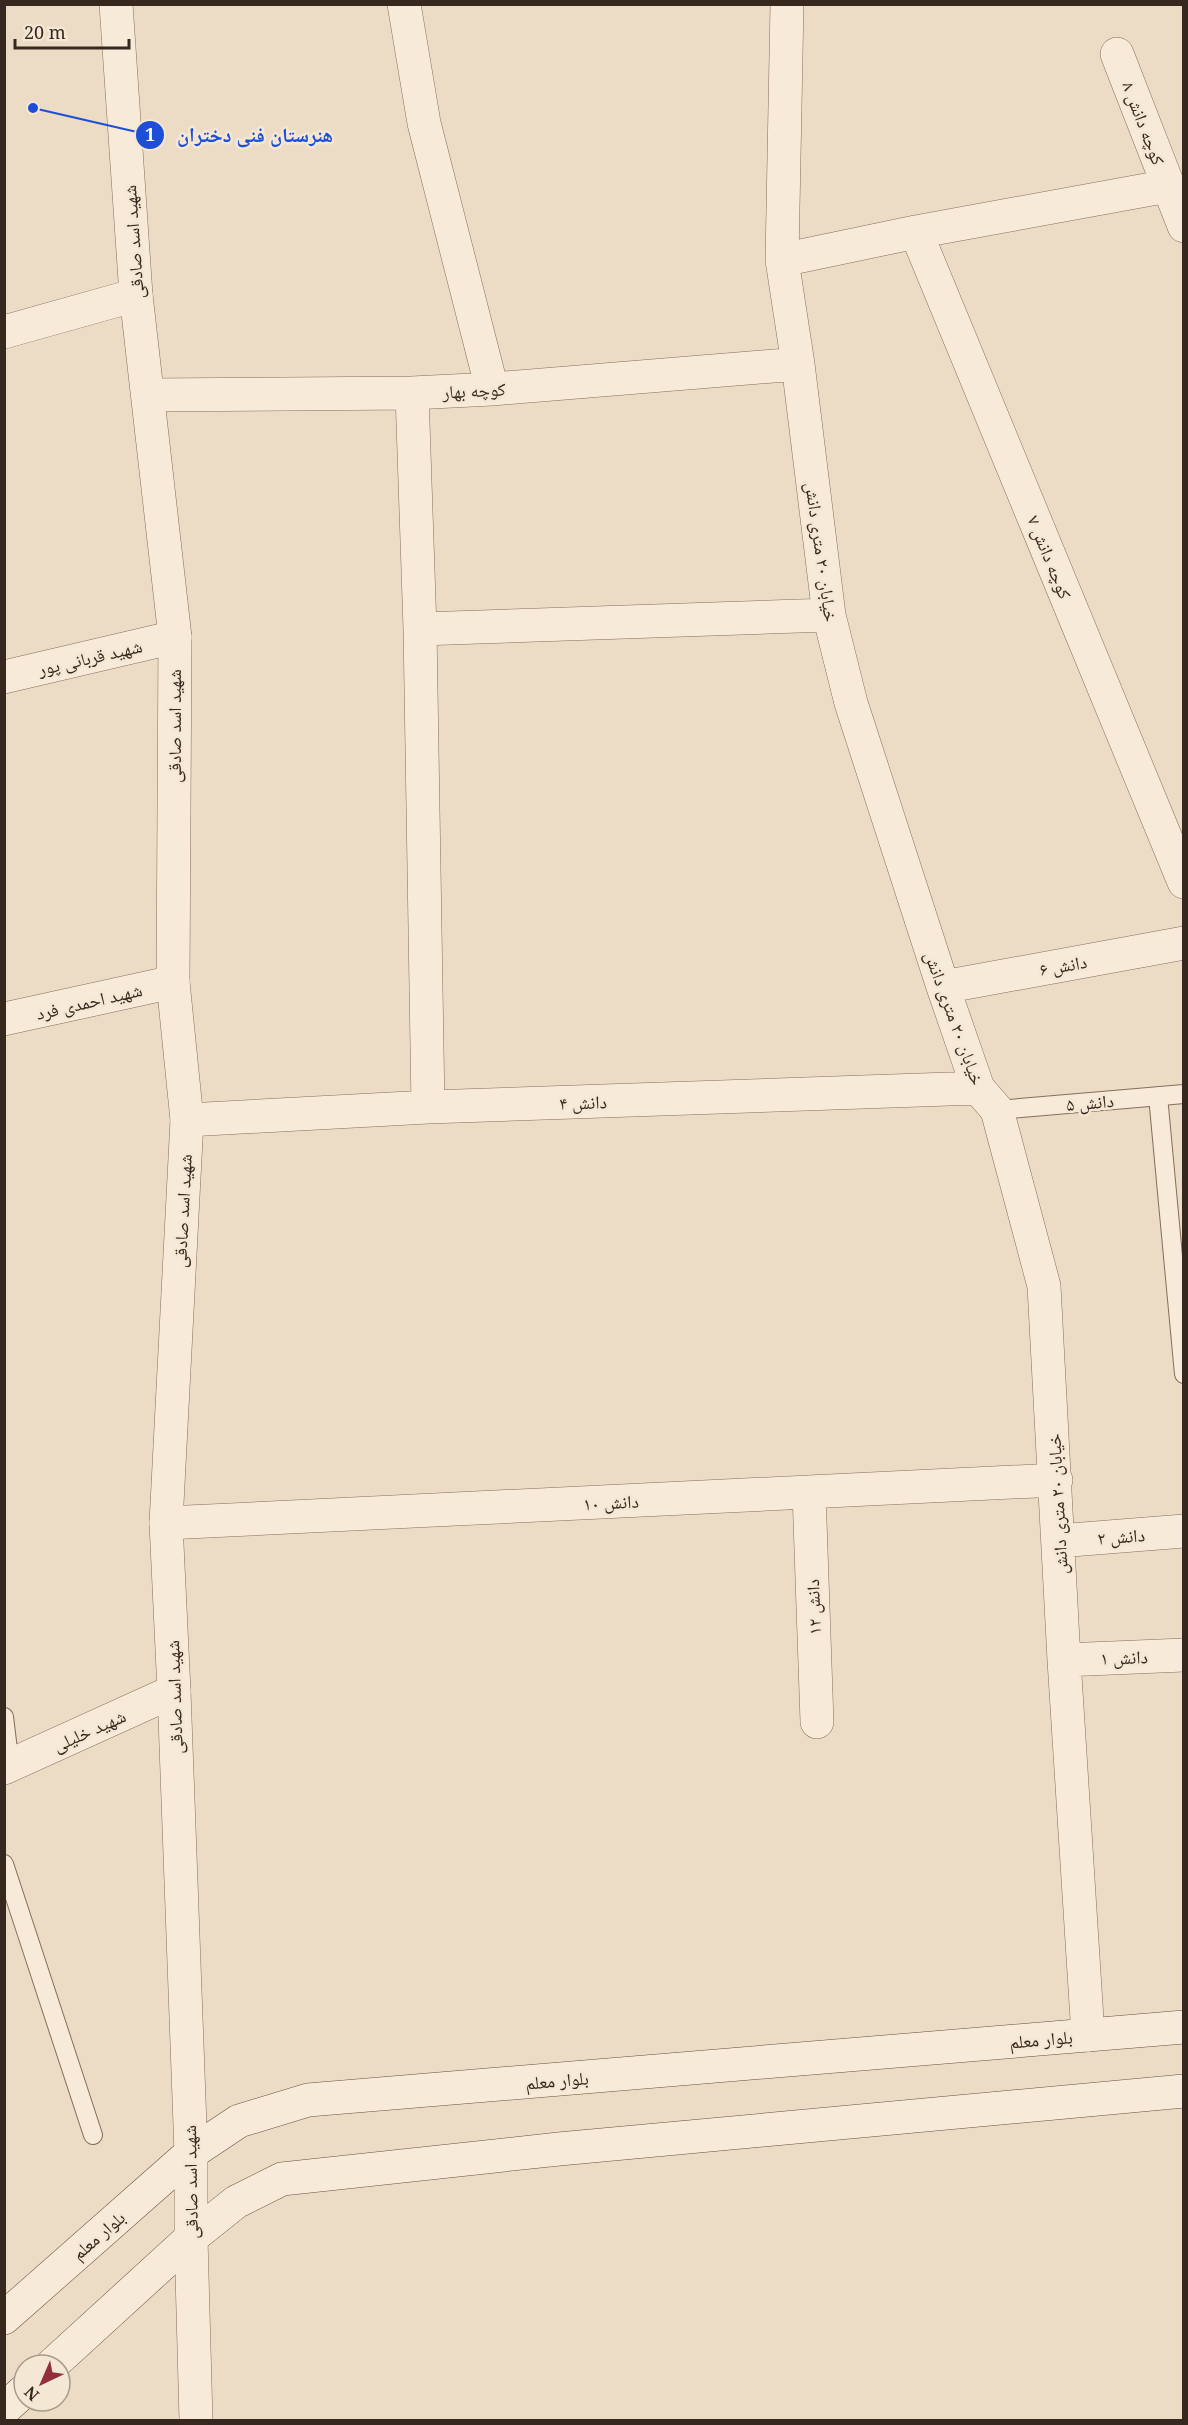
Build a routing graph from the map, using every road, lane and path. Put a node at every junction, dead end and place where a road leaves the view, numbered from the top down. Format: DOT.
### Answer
graph roads {
  1 [pos="116,4"];
  2 [pos="404,4"];
  3 [pos="787,4"];
  4 [pos="1117,54"];
  5 [pos="1168,186"];
  6 [pos="1184,226"];
  7 [pos="916,232"];
  8 [pos="782,260"];
  9 [pos="136,295"];
  10 [pos="4,332"];
  11 [pos="798,364"];
  12 [pos="492,389"];
  13 [pos="412,393"];
  14 [pos="149,395"];
  15 [pos="829,615"];
  16 [pos="420,629"];
  17 [pos="175,637"];
  18 [pos="4,677"];
  19 [pos="1184,882"];
  20 [pos="1184,943"];
  21 [pos="173,982"];
  22 [pos="943,987"];
  23 [pos="4,1019"];
  24 [pos="1184,1094"];
  25 [pos="1158,1096"];
  26 [pos="988,1099"];
  27 [pos="429,1107"];
  28 [pos="187,1120"];
  29 [pos="1184,1374"];
  30 [pos="1056,1480"];
  31 [pos="809,1492"];
  32 [pos="166,1523"];
  33 [pos="1184,1531"];
  34 [pos="1058,1541"];
  35 [pos="1184,1655"];
  36 [pos="1064,1660"];
  37 [pos="174,1691"];
  38 [pos="4,1717"];
  39 [pos="817,1722"];
  40 [pos="7,1767"];
  41 [pos="4,1864"];
  42 [pos="1184,2027"];
  43 [pos="1088,2035"];
  44 [pos="1184,2091"];
  45 [pos="93,2136"];
  46 [pos="191,2153"];
  47 [pos="191,2238"];
  48 [pos="4,2318"];
  49 [pos="65,2353"];
  50 [pos="196,2421"];
  1 -- 9 [label="street, شهید اسد صادقی"];
  2 -- 12 [label="street"];
  3 -- 8 [label="street, خیابان ۲۰ متری دانش"];
  4 -- 5 [label="street, کوچه دانش ۸"];
  5 -- 6 [label="street, کوچه دانش ۸"];
  5 -- 7 [label="street"];
  7 -- 8 [label="street"];
  7 -- 19 [label="street, کوچه دانش ۷"];
  8 -- 11 [label="street, خیابان ۲۰ متری دانش"];
  9 -- 10 [label="street"];
  9 -- 14 [label="street, شهید اسد صادقی"];
  11 -- 12 [label="street, کوچه بهار"];
  11 -- 15 [label="street, خیابان ۲۰ متری دانش"];
  12 -- 13 [label="street, کوچه بهار"];
  13 -- 14 [label="street, کوچه بهار"];
  13 -- 16 [label="street"];
  14 -- 17 [label="street, شهید اسد صادقی"];
  15 -- 16 [label="street"];
  15 -- 22 [label="street, خیابان ۲۰ متری دانش"];
  16 -- 27 [label="street"];
  17 -- 18 [label="street, شهید قربانی پور"];
  17 -- 21 [label="street, شهید اسد صادقی"];
  20 -- 22 [label="street, دانش ۶"];
  21 -- 23 [label="street, شهید احمدی فرد"];
  21 -- 28 [label="street, شهید اسد صادقی"];
  22 -- 26 [label="street, خیابان ۲۰ متری دانش"];
  24 -- 25 [label="lane, دانش ۵"];
  25 -- 26 [label="lane, دانش ۵"];
  25 -- 29 [label="lane"];
  26 -- 27 [label="street, دانش ۴"];
  26 -- 30 [label="street, خیابان ۲۰ متری دانش"];
  27 -- 28 [label="street, دانش ۴"];
  28 -- 32 [label="street, شهید اسد صادقی"];
  30 -- 31 [label="street, دانش ۱۰"];
  30 -- 34 [label="street, خیابان ۲۰ متری دانش"];
  31 -- 32 [label="street, دانش ۱۰"];
  31 -- 39 [label="street, دانش ۱۲"];
  32 -- 37 [label="street, شهید اسد صادقی"];
  33 -- 34 [label="street, دانش ۲"];
  34 -- 36 [label="street, خیابان ۲۰ متری دانش"];
  35 -- 36 [label="street, دانش ۱"];
  36 -- 43 [label="street, خیابان ۲۰ متری دانش"];
  37 -- 40 [label="street, شهید خلیلی"];
  37 -- 46 [label="street, شهید اسد صادقی"];
  38 -- 40 [label="lane"];
  41 -- 45 [label="lane"];
  42 -- 43 [label="street, بلوار معلم"];
  43 -- 46 [label="street, بلوار معلم"];
  44 -- 47 [label="street"];
  46 -- 47 [label="street, شهید اسد صادقی"];
  46 -- 48 [label="street, بلوار معلم"];
  47 -- 49 [label="street"];
  47 -- 50 [label="street, شهید اسد صادقی"];
}
